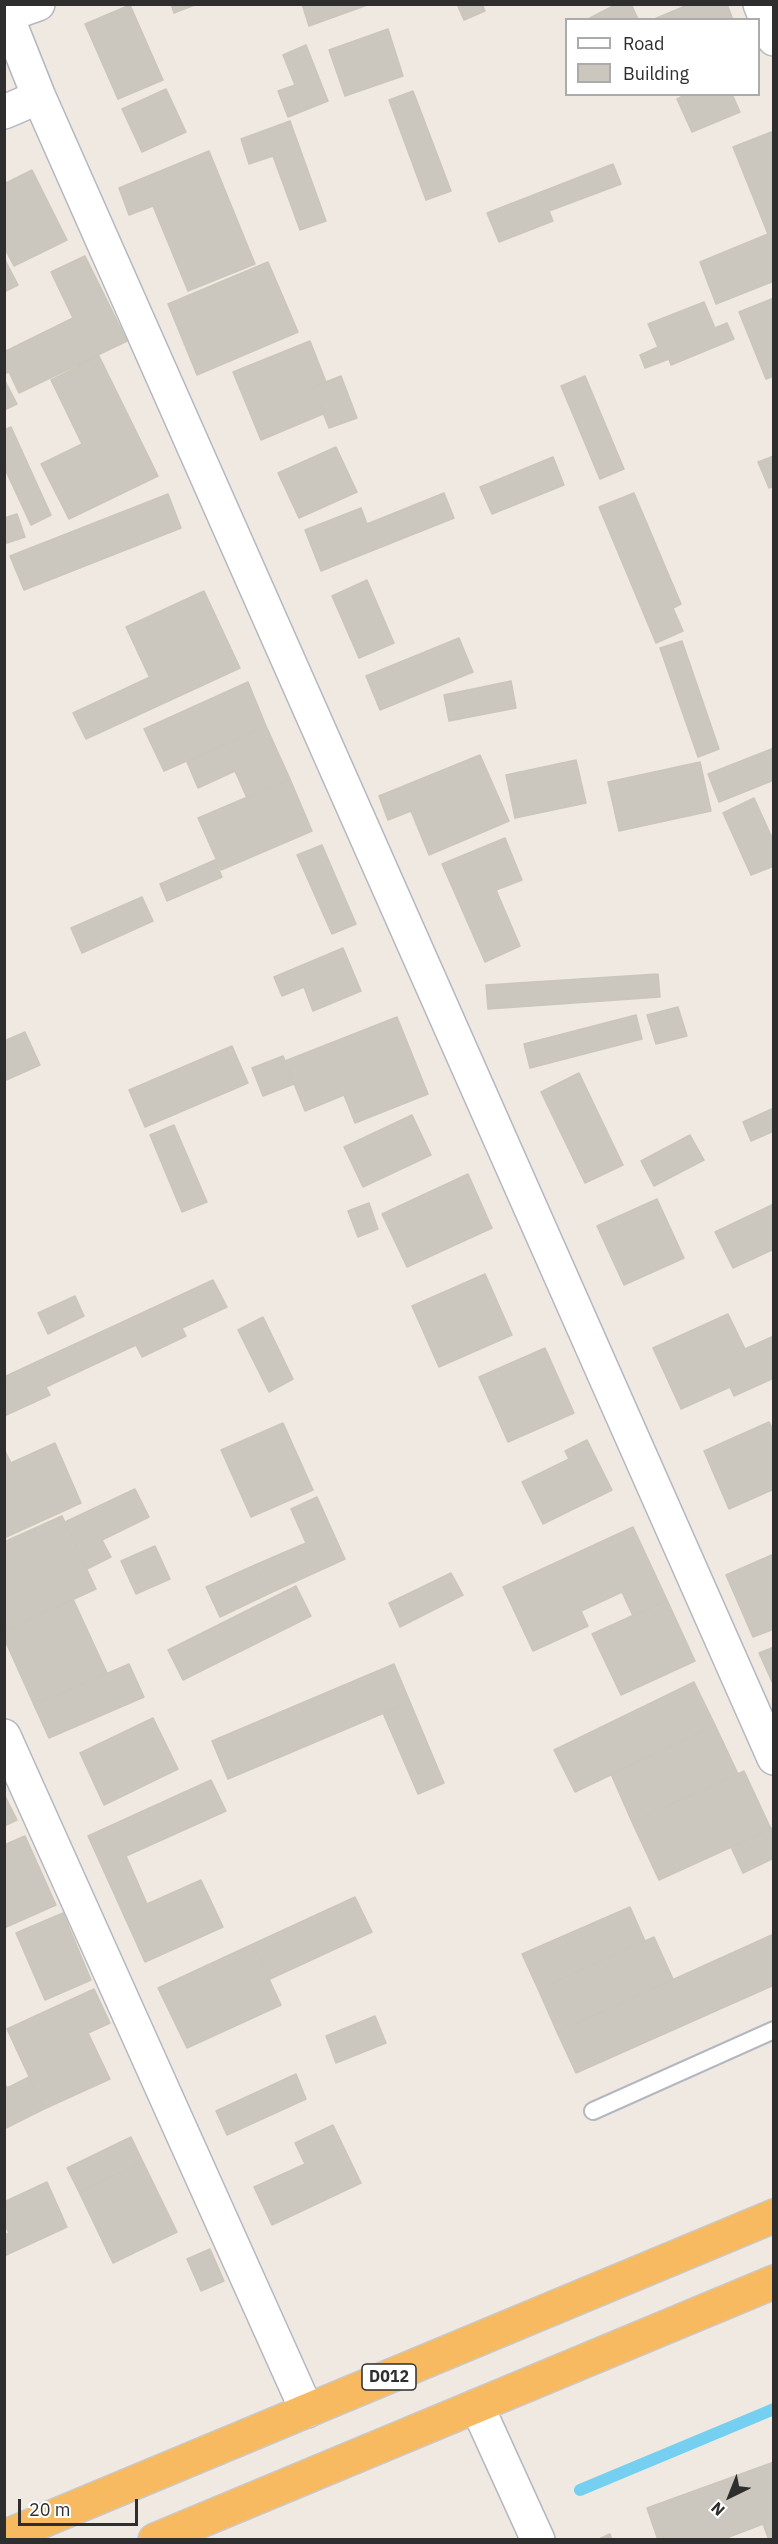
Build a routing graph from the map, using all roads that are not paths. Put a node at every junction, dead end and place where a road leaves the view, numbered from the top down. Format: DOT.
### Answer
graph roads {
  1 [pos="38,4"];
  2 [pos="760,4"];
  3 [pos="6,12"];
  4 [pos="774,39"];
  5 [pos="39,97"];
  6 [pos="4,112"];
  7 [pos="4,1736"];
  8 [pos="774,1758"];
  9 [pos="774,2030"];
  10 [pos="593,2111"];
  11 [pos="774,2216"];
  12 [pos="774,2282"];
  13 [pos="477,2406"];
  14 [pos="307,2411"];
  15 [pos="4,2537"];
  16 [pos="155,2540"];
  17 [pos="538,2540"];
  1 -- 3 [label="street"];
  2 -- 4 [label="street"];
  3 -- 5 [label="street"];
  5 -- 6 [label="street"];
  5 -- 8 [label="street"];
  7 -- 14 [label="street"];
  9 -- 10 [label="lane"];
  11 -- 14 [label="highway, D012"];
  12 -- 13 [label="highway"];
  13 -- 16 [label="highway"];
  13 -- 17 [label="street"];
  14 -- 15 [label="highway, D012"];
}
